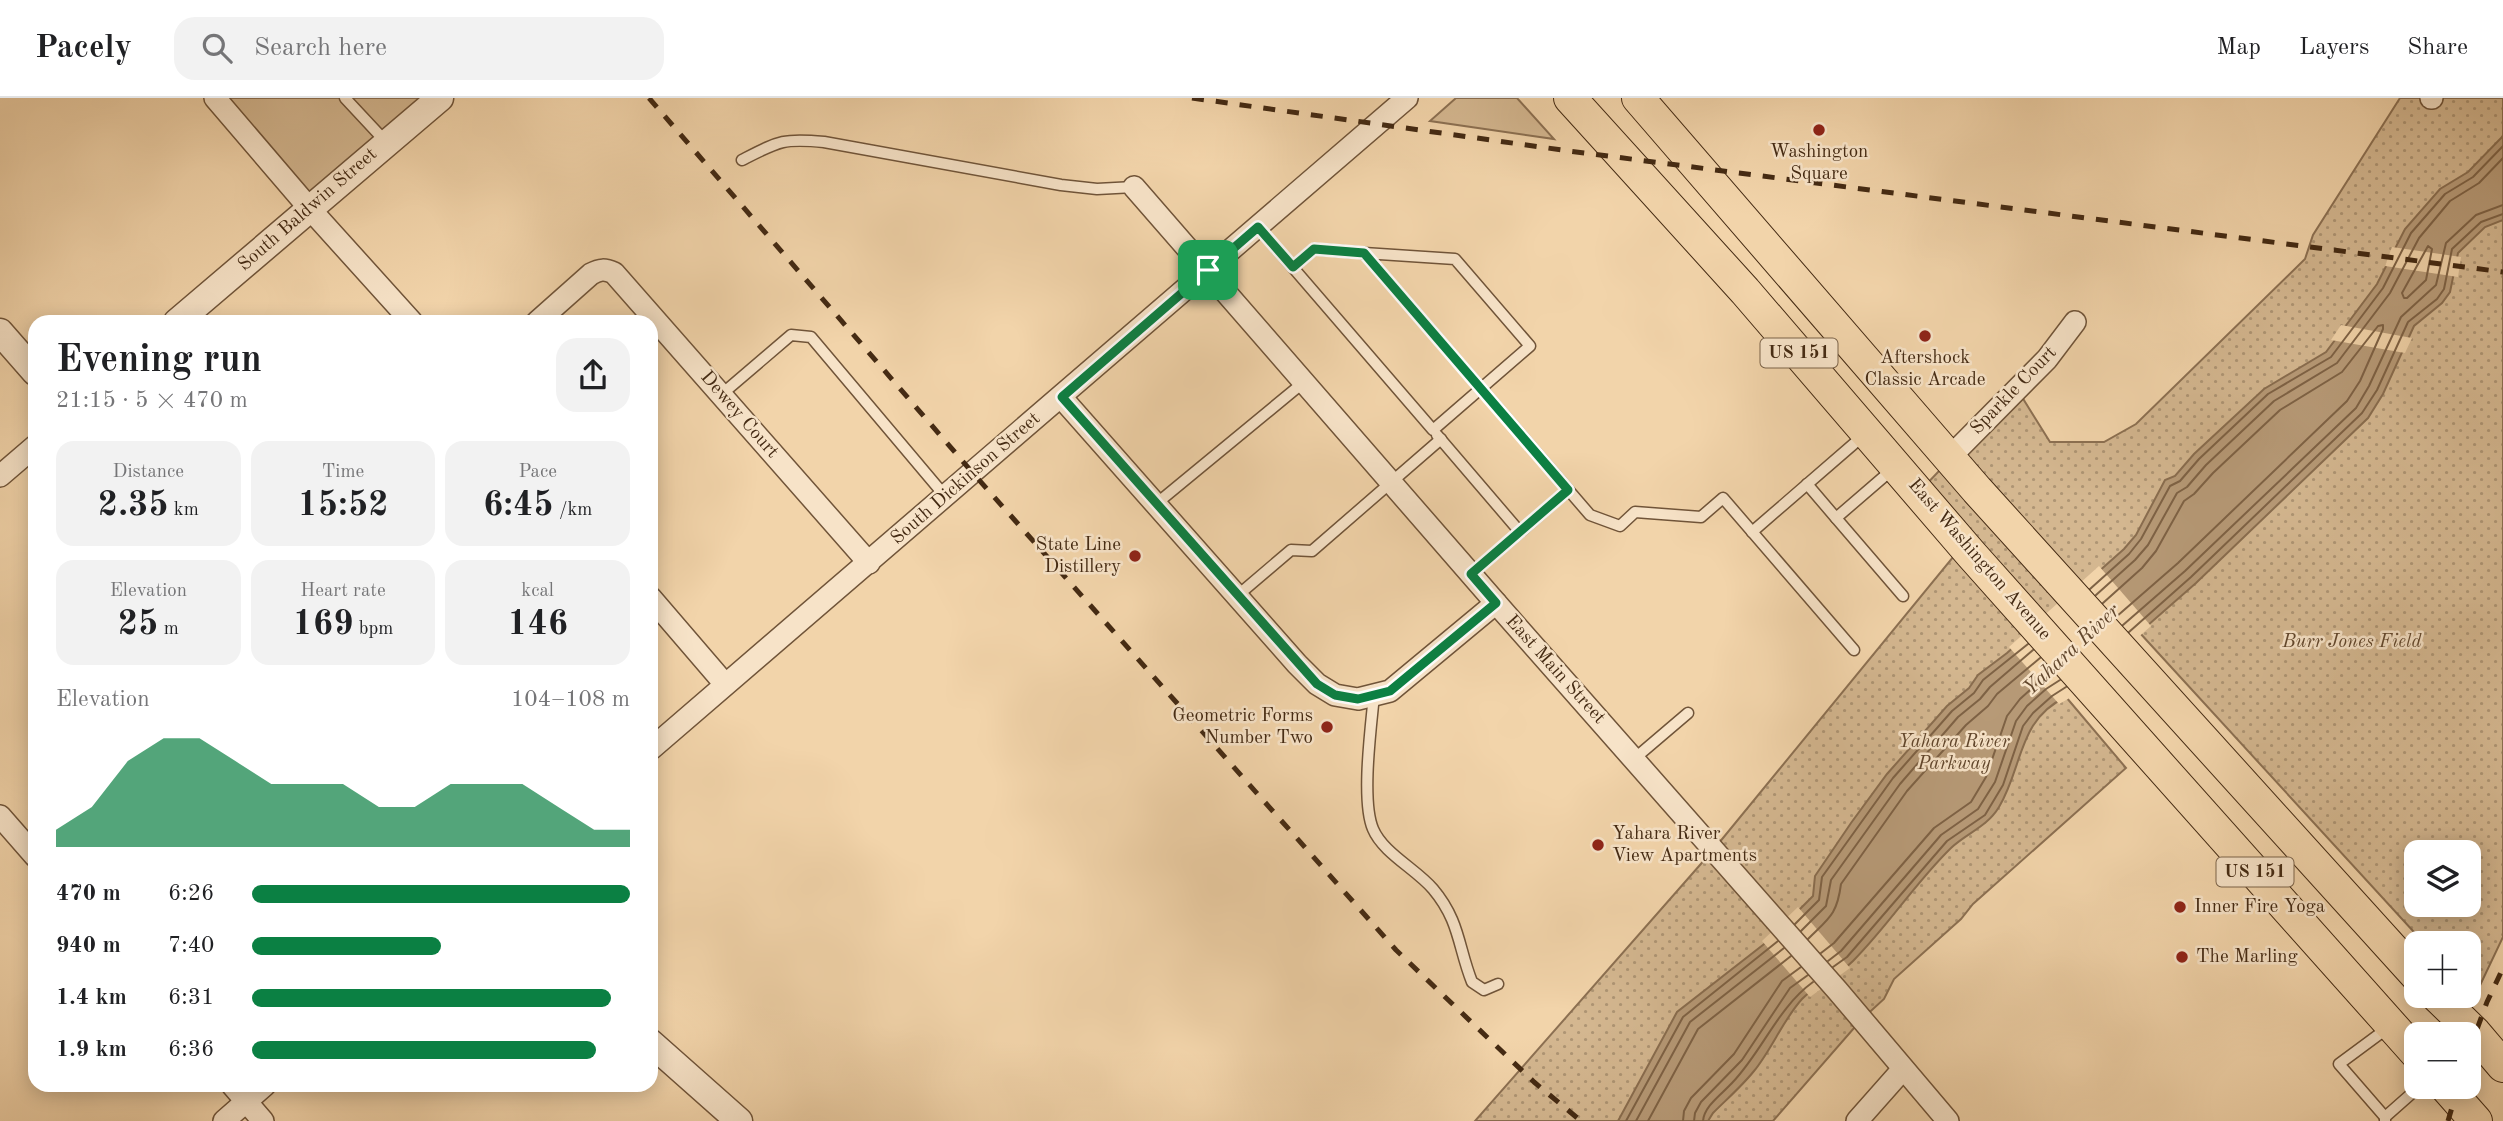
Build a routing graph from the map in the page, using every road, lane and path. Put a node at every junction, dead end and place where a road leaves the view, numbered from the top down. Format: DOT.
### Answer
graph roads {
  1 [pos="215,98"];
  2 [pos="345,98"];
  3 [pos="440,98"];
  4 [pos="1407,98"];
  5 [pos="1570,98"];
  6 [pos="1639,98"];
  7 [pos="387,143"];
  8 [pos="742,160"];
  9 [pos="1134,187"];
  10 [pos="310,209"];
  11 [pos="1258,227"];
  12 [pos="1364,253"];
  13 [pos="1293,267"];
  14 [pos="1208,270"];
  15 [pos="185,315"];
  16 [pos="406,315"];
  17 [pos="545,315"];
  18 [pos="653,315"];
  19 [pos="658,321"];
  20 [pos="2075,322"];
  21 [pos="0,332"];
  22 [pos="28,364"];
  23 [pos="1304,382"];
  24 [pos="1481,389"];
  25 [pos="722,394"];
  26 [pos="1062,397"];
  27 [pos="1867,432"];
  28 [pos="1437,435"];
  29 [pos="28,452"];
  30 [pos="1950,457"];
  31 [pos="1896,466"];
  32 [pos="0,476"];
  33 [pos="1391,482"];
  34 [pos="1807,484"];
  35 [pos="1568,490"];
  36 [pos="945,496"];
  37 [pos="1156,504"];
  38 [pos="1836,518"];
  39 [pos="1752,531"];
  40 [pos="1520,532"];
  41 [pos="869,564"];
  42 [pos="1471,574"];
  43 [pos="1237,596"];
  44 [pos="1903,596"];
  45 [pos="1496,603"];
  46 [pos="658,606"];
  47 [pos="1854,650"];
  48 [pos="724,683"];
  49 [pos="1374,695"];
  50 [pos="1688,713"];
  51 [pos="658,742"];
  52 [pos="1634,759"];
  53 [pos="0,816"];
  54 [pos="28,848"];
  55 [pos="2404,962"];
  56 [pos="1498,984"];
  57 [pos="2449,1008"];
  58 [pos="2391,1025"];
  59 [pos="2404,1040"];
  60 [pos="658,1049"];
  61 [pos="2503,1066"];
  62 [pos="1903,1069"];
  63 [pos="238,1092"];
  64 [pos="257,1092"];
  65 [pos="2406,1099"];
  66 [pos="2457,1099"];
  67 [pos="246,1101"];
  68 [pos="2385,1119"];
  69 [pos="224,1121"];
  70 [pos="263,1121"];
  71 [pos="739,1121"];
  72 [pos="1857,1121"];
  73 [pos="1948,1121"];
  74 [pos="2476,1121"];
  1 -- 10 [label="street"];
  2 -- 7 [label="lane"];
  3 -- 7 [label="street, South Baldwin Street"];
  4 -- 11 [label="street, South Dickinson Street"];
  5 -- 27 [label="main road, East Washington Avenue / US 151"];
  6 -- 30 [label="main road, US 151"];
  7 -- 10 [label="street, South Baldwin Street"];
  8 -- 9 [label="lane"];
  9 -- 14 [label="street, East Main Street"];
  10 -- 15 [label="street, South Baldwin Street"];
  10 -- 16 [label="street"];
  11 -- 13 [label="lane"];
  11 -- 14 [label="street, South Dickinson Street"];
  12 -- 13 [label="lane"];
  12 -- 24 [label="lane"];
  12 -- 24 [label="lane"];
  13 -- 28 [label="lane"];
  14 -- 23 [label="street, East Main Street"];
  14 -- 26 [label="street, South Dickinson Street"];
  17 -- 18 [label="street, Dewey Court"];
  19 -- 25 [label="street, Dewey Court"];
  20 -- 30 [label="street, Sparkle Court"];
  21 -- 22 [label="street"];
  23 -- 33 [label="street, East Main Street"];
  23 -- 37 [label="lane"];
  24 -- 28 [label="lane"];
  24 -- 35 [label="lane"];
  25 -- 36 [label="lane"];
  25 -- 41 [label="street, Dewey Court"];
  26 -- 36 [label="street, South Dickinson Street"];
  26 -- 37 [label="street"];
  27 -- 31 [label="main road, East Washington Avenue / US 151"];
  27 -- 34 [label="lane"];
  28 -- 33 [label="lane"];
  28 -- 40 [label="lane"];
  29 -- 32 [label="street"];
  30 -- 55 [label="main road, US 151"];
  31 -- 38 [label="lane"];
  31 -- 58 [label="main road, East Washington Avenue / US 151"];
  33 -- 42 [label="street, East Main Street"];
  33 -- 43 [label="lane"];
  34 -- 38 [label="lane"];
  34 -- 39 [label="lane"];
  35 -- 39 [label="lane"];
  35 -- 40 [label="lane"];
  36 -- 41 [label="street, South Dickinson Street"];
  37 -- 43 [label="street"];
  38 -- 44 [label="lane"];
  39 -- 47 [label="lane"];
  40 -- 42 [label="lane"];
  41 -- 48 [label="street, South Dickinson Street"];
  42 -- 45 [label="street, East Main Street"];
  43 -- 49 [label="street"];
  45 -- 49 [label="street"];
  45 -- 52 [label="street, East Main Street"];
  46 -- 48 [label="street"];
  48 -- 51 [label="street, South Dickinson Street"];
  49 -- 56 [label="lane"];
  50 -- 52 [label="lane"];
  52 -- 62 [label="street, East Main Street"];
  53 -- 54 [label="street"];
  57 -- 61 [label="main road"];
  58 -- 59 [label="main road, East Washington Avenue / US 151"];
  58 -- 68 [label="lane"];
  60 -- 71 [label="street"];
  62 -- 72 [label="street"];
  62 -- 73 [label="street, East Main Street"];
  63 -- 67 [label="street"];
  64 -- 67 [label="street"];
  65 -- 68 [label="lane"];
  66 -- 74 [label="main road"];
  67 -- 69 [label="street"];
  67 -- 70 [label="street"];
}
